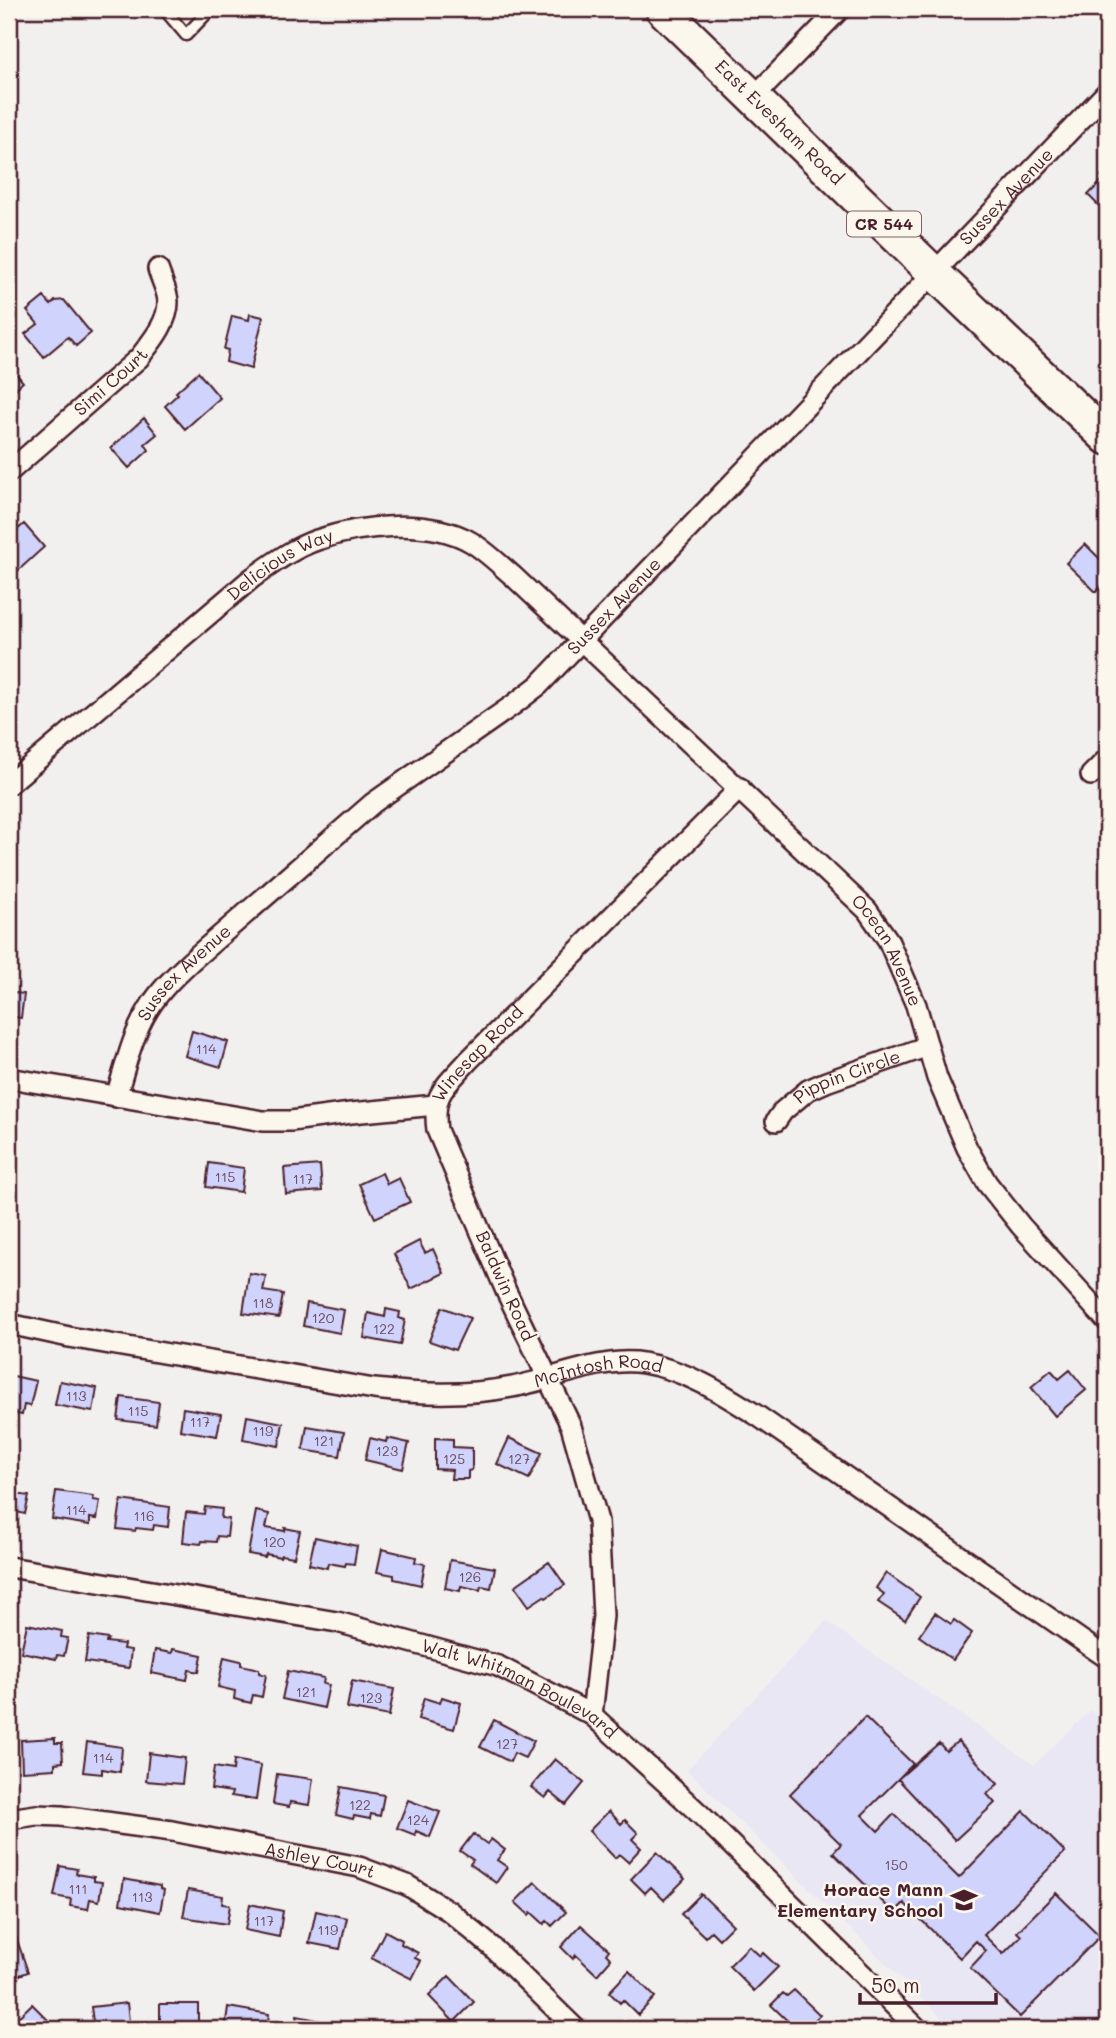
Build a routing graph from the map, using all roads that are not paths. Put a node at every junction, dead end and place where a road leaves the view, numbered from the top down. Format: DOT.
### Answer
graph roads {
  1 [pos="164,9"];
  2 [pos="211,9"];
  3 [pos="662,9"];
  4 [pos="840,9"];
  5 [pos="1107,92"];
  6 [pos="754,97"];
  7 [pos="158,269"];
  8 [pos="934,273"];
  9 [pos="1107,438"];
  10 [pos="9,472"];
  11 [pos="582,640"];
  12 [pos="1107,759"];
  13 [pos="1091,775"];
  14 [pos="9,784"];
  15 [pos="740,788"];
  16 [pos="928,1046"];
  17 [pos="9,1078"];
  18 [pos="116,1097"];
  19 [pos="436,1105"];
  20 [pos="776,1121"];
  21 [pos="1107,1321"];
  22 [pos="9,1324"];
  23 [pos="548,1379"];
  24 [pos="9,1567"];
  25 [pos="1107,1658"];
  26 [pos="592,1715"];
  27 [pos="9,1819"];
  28 [pos="576,2029"];
  29 [pos="918,2029"];
  1 -- 2 [label="lane"];
  3 -- 6 [label="main road, East Evesham Road / CR 544"];
  4 -- 6 [label="street"];
  5 -- 8 [label="street, Sussex Avenue"];
  6 -- 8 [label="main road, East Evesham Road / CR 544"];
  7 -- 10 [label="street, Simi Court"];
  8 -- 9 [label="main road, East Evesham Road / CR 544"];
  8 -- 11 [label="street, Sussex Avenue"];
  11 -- 14 [label="street, Delicious Way"];
  11 -- 15 [label="street, Ocean Avenue"];
  11 -- 18 [label="street, Sussex Avenue"];
  12 -- 13 [label="street"];
  15 -- 16 [label="street, Ocean Avenue"];
  15 -- 19 [label="street, Winesap Road"];
  16 -- 20 [label="street, Pippin Circle"];
  16 -- 21 [label="street, Ocean Avenue"];
  17 -- 18 [label="street, Winesap Road"];
  18 -- 19 [label="street, Winesap Road"];
  19 -- 23 [label="street, Baldwin Road"];
  22 -- 23 [label="street, McIntosh Road"];
  23 -- 25 [label="street, McIntosh Road"];
  23 -- 26 [label="street, Baldwin Road"];
  24 -- 26 [label="street, Walt Whitman Boulevard"];
  26 -- 29 [label="street, Walt Whitman Boulevard"];
  27 -- 28 [label="street, Ashley Court"];
}
